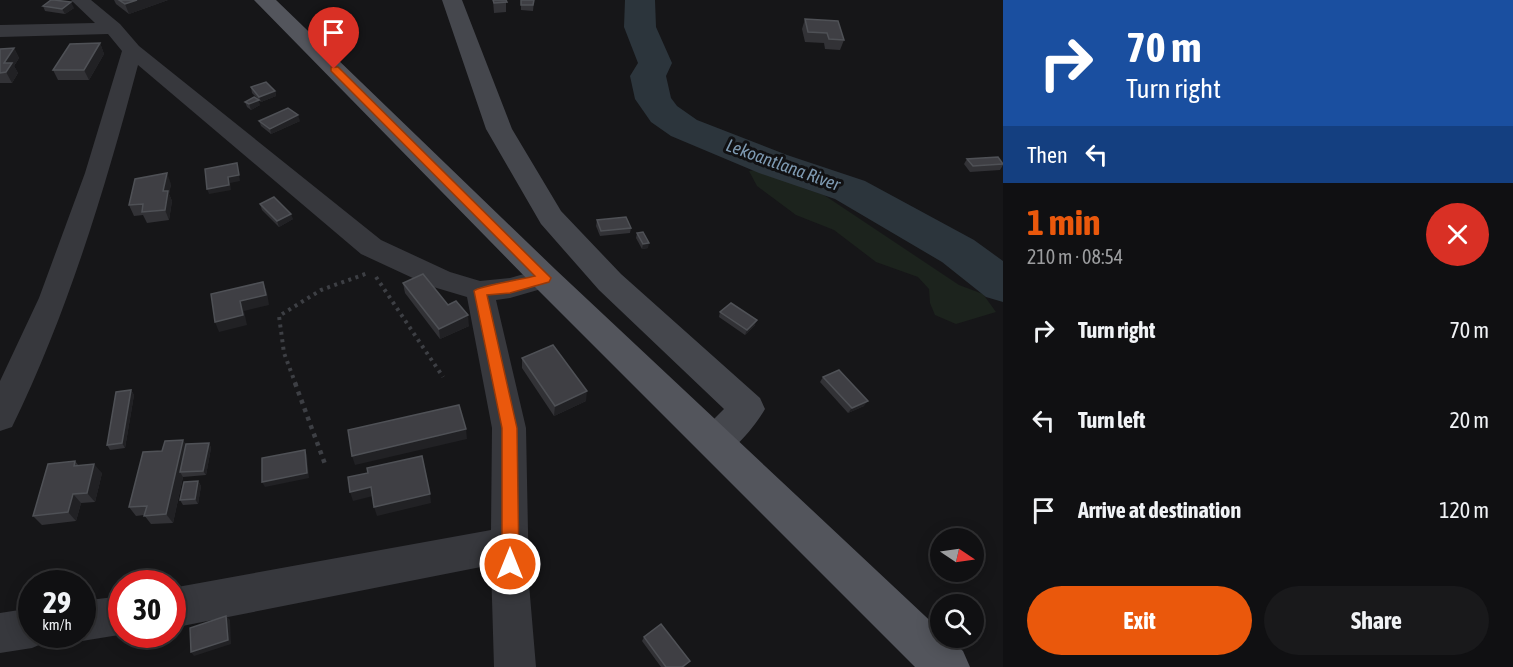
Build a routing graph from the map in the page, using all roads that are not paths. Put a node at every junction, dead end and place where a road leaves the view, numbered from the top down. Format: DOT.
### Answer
graph roads {
  1 [pos="80,0"];
  2 [pos="264,0"];
  3 [pos="452,0"];
  4 [pos="113,28"];
  5 [pos="0,31"];
  6 [pos="132,50"];
  7 [pos="545,278"];
  8 [pos="480,291"];
  9 [pos="0,417"];
  10 [pos="715,442"];
  11 [pos="510,544"];
  12 [pos="186,605"];
  13 [pos="18,630"];
  14 [pos="0,633"];
  15 [pos="515,667"];
  16 [pos="947,667"];
  1 -- 4 [label="street"];
  2 -- 7 [label="main road"];
  3 -- 10 [label="street"];
  4 -- 5 [label="street"];
  4 -- 6 [label="street"];
  6 -- 8 [label="street"];
  6 -- 9 [label="street"];
  7 -- 8 [label="street"];
  7 -- 10 [label="main road"];
  8 -- 11 [label="street"];
  10 -- 16 [label="main road"];
  11 -- 12 [label="street"];
  11 -- 15 [label="street"];
  13 -- 14 [label="street"];
}
